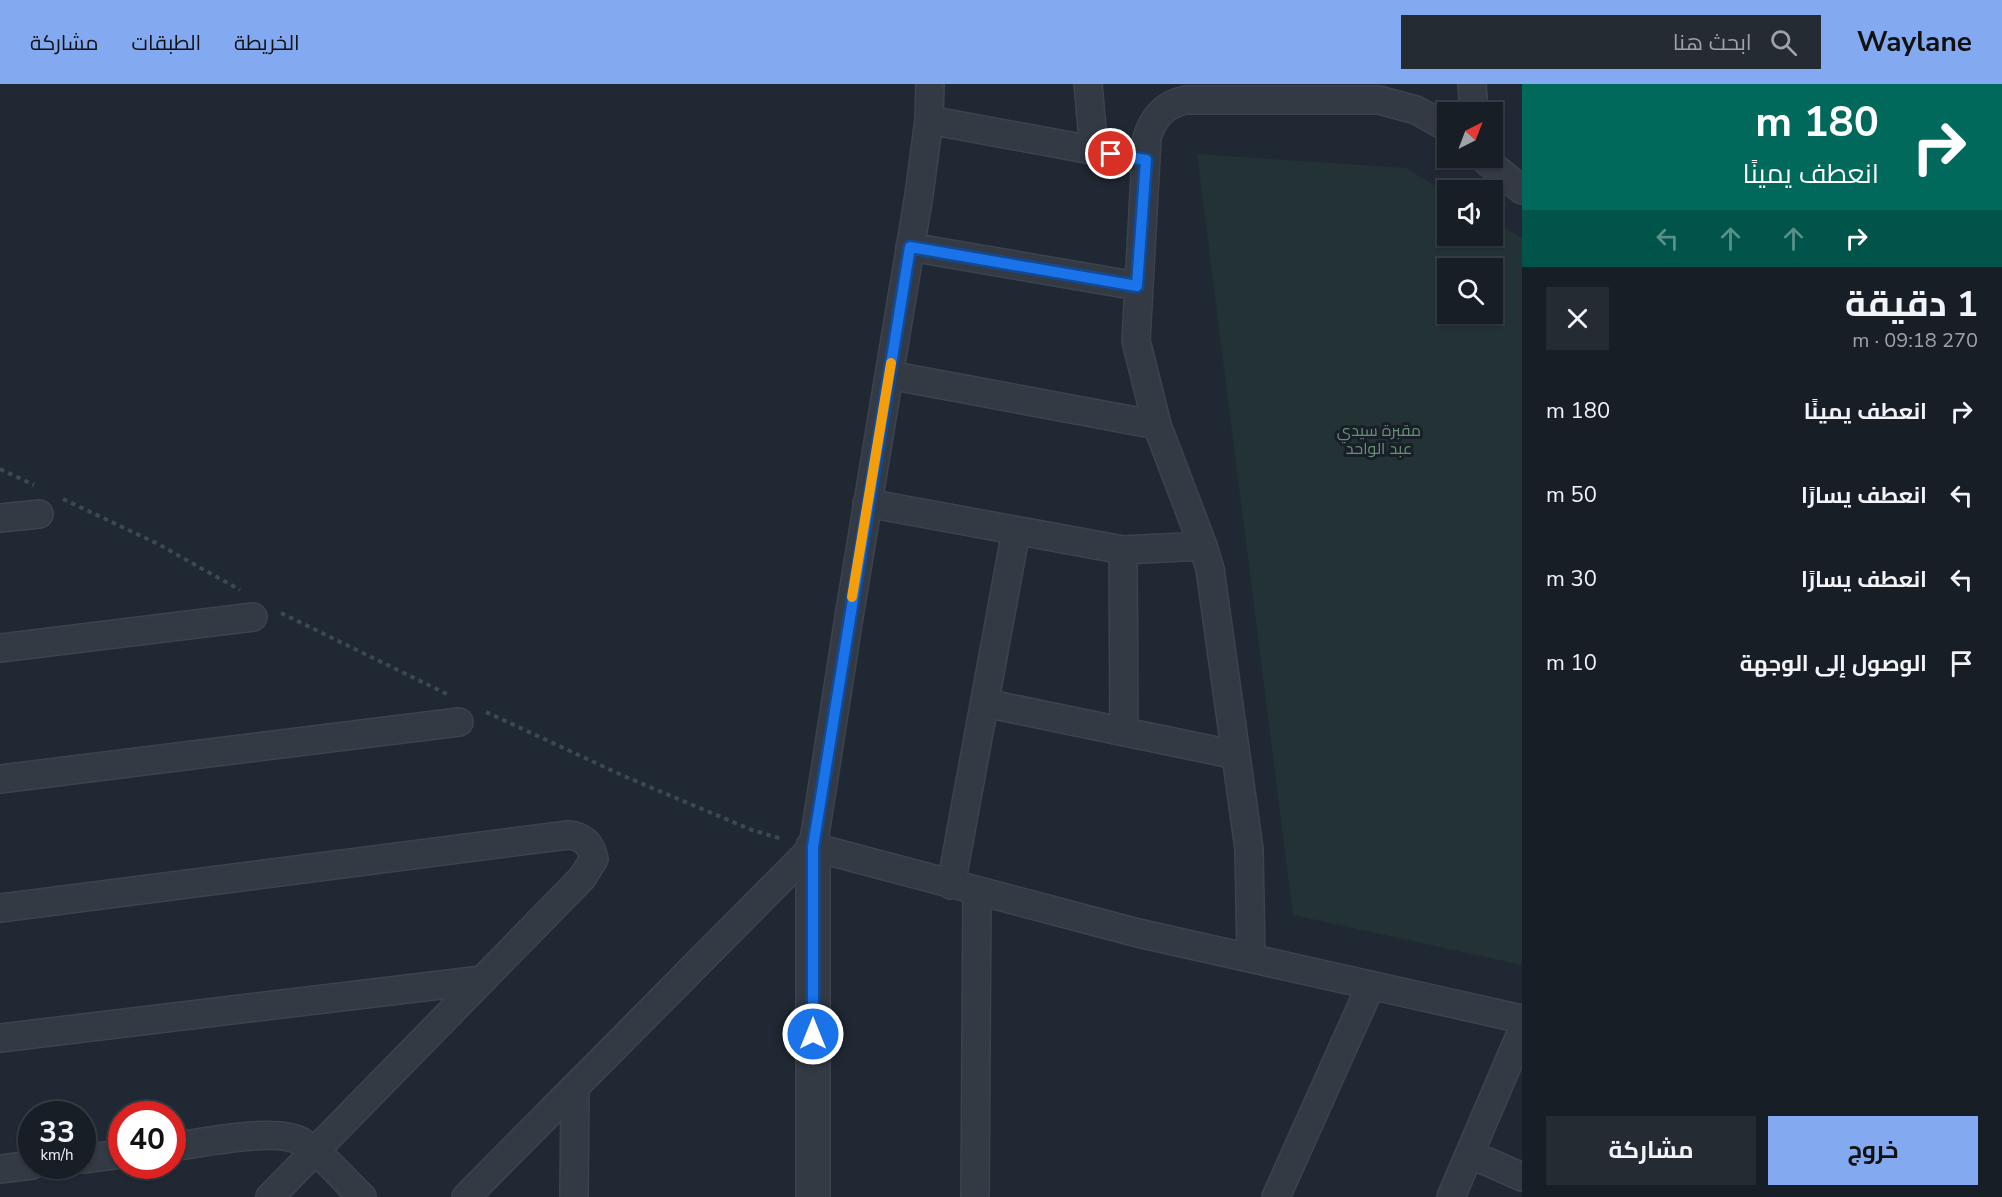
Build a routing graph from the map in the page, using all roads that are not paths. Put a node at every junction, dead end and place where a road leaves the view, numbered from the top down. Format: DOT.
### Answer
graph roads {
  1 [pos="930,84"];
  2 [pos="1088,84"];
  3 [pos="1472,84"];
  4 [pos="1341,91"];
  5 [pos="1215,92"];
  6 [pos="1473,102"];
  7 [pos="929,120"];
  8 [pos="1437,122"];
  9 [pos="1094,151"];
  10 [pos="1146,160"];
  11 [pos="1496,168"];
  12 [pos="1522,189"];
  13 [pos="910,247"];
  14 [pos="1137,286"];
  15 [pos="889,375"];
  16 [pos="1157,425"];
  17 [pos="46,499"];
  18 [pos="867,503"];
  19 [pos="0,518"];
  20 [pos="1016,531"];
  21 [pos="1203,546"];
  22 [pos="1123,550"];
  23 [pos="262,613"];
  24 [pos="0,648"];
  25 [pos="985,703"];
  26 [pos="466,711"];
  27 [pos="1124,732"];
  28 [pos="1236,755"];
  29 [pos="0,779"];
  30 [pos="813,847"];
  31 [pos="951,885"];
  32 [pos="977,892"];
  33 [pos="0,908"];
  34 [pos="1251,957"];
  35 [pos="482,980"];
  36 [pos="1371,985"];
  37 [pos="1522,1019"];
  38 [pos="1522,1031"];
  39 [pos="0,1038"];
  40 [pos="575,1088"];
  41 [pos="186,1145"];
  42 [pos="315,1152"];
  43 [pos="1470,1154"];
  44 [pos="18,1167"];
  45 [pos="0,1169"];
  46 [pos="1522,1177"];
  47 [pos="270,1197"];
  48 [pos="362,1197"];
  49 [pos="466,1197"];
  50 [pos="574,1197"];
  51 [pos="813,1197"];
  52 [pos="975,1197"];
  53 [pos="1276,1197"];
  54 [pos="1451,1197"];
  1 -- 7 [label="street"];
  2 -- 9 [label="street"];
  3 -- 6 [label="street"];
  4 -- 5 [label="street"];
  4 -- 8 [label="street"];
  5 -- 10 [label="street"];
  7 -- 9 [label="street"];
  7 -- 13 [label="street"];
  9 -- 10 [label="street"];
  10 -- 14 [label="street"];
  11 -- 12 [label="street"];
  13 -- 14 [label="street"];
  13 -- 15 [label="street"];
  14 -- 16 [label="street"];
  15 -- 16 [label="street"];
  15 -- 18 [label="street"];
  16 -- 21 [label="street"];
  17 -- 19 [label="street"];
  18 -- 20 [label="street"];
  18 -- 30 [label="street"];
  20 -- 22 [label="street"];
  20 -- 25 [label="street"];
  21 -- 22 [label="street"];
  21 -- 28 [label="street"];
  22 -- 27 [label="street"];
  23 -- 24 [label="street"];
  25 -- 27 [label="street"];
  25 -- 31 [label="street"];
  26 -- 29 [label="street"];
  27 -- 28 [label="street"];
  28 -- 34 [label="street"];
  30 -- 31 [label="street"];
  30 -- 40 [label="street"];
  30 -- 51 [label="street"];
  31 -- 32 [label="street"];
  32 -- 34 [label="street"];
  32 -- 52 [label="street"];
  33 -- 35 [label="street"];
  34 -- 36 [label="street"];
  35 -- 39 [label="street"];
  35 -- 42 [label="street"];
  36 -- 37 [label="street"];
  36 -- 53 [label="street"];
  38 -- 43 [label="street"];
  40 -- 49 [label="street"];
  40 -- 50 [label="street"];
  41 -- 42 [label="street"];
  42 -- 47 [label="street"];
  42 -- 48 [label="street"];
  43 -- 46 [label="street"];
  43 -- 54 [label="street"];
  44 -- 45 [label="street"];
}
